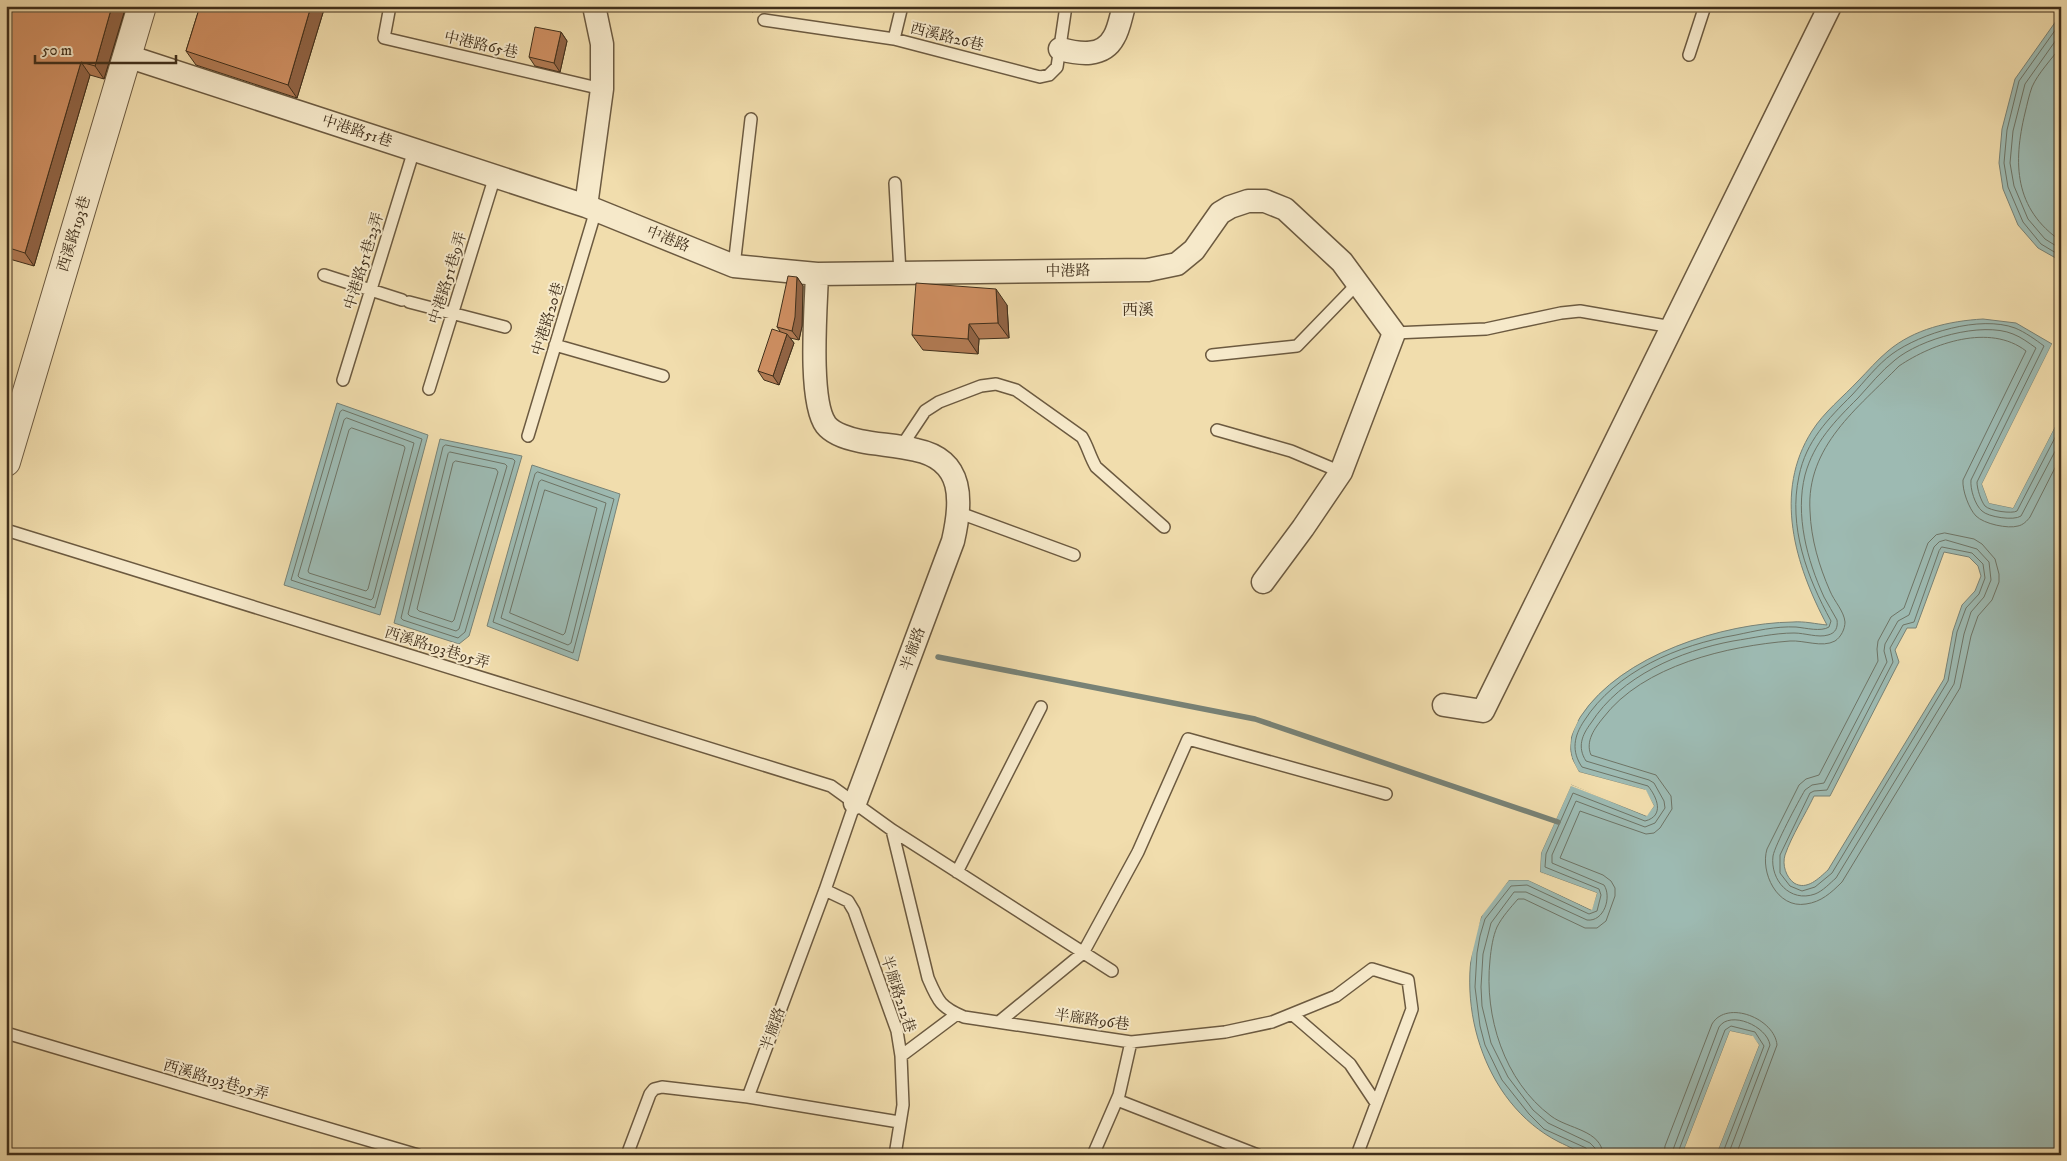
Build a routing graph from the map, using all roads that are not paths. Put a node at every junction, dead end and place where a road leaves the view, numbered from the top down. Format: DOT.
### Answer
graph roads {
  1 [pos="142,6"];
  2 [pos="390,6"];
  3 [pos="594,6"];
  4 [pos="902,6"];
  5 [pos="1066,6"];
  6 [pos="1124,6"];
  7 [pos="1705,6"];
  8 [pos="1830,6"];
  9 [pos="764,20"];
  10 [pos="894,39"];
  11 [pos="1060,49"];
  12 [pos="1689,55"];
  13 [pos="127,56"];
  14 [pos="602,89"];
  15 [pos="751,119"];
  16 [pos="414,150"];
  17 [pos="495,176"];
  18 [pos="895,182"];
  19 [pos="591,208"];
  20 [pos="734,266"];
  21 [pos="900,273"];
  22 [pos="817,274"];
  23 [pos="324,275"];
  24 [pos="1358,283"];
  25 [pos="371,290"];
  26 [pos="453,313"];
  27 [pos="506,327"];
  28 [pos="1672,327"];
  29 [pos="1394,333"];
  30 [pos="556,345"];
  31 [pos="1212,354"];
  32 [pos="663,376"];
  33 [pos="343,380"];
  34 [pos="429,390"];
  35 [pos="1217,430"];
  36 [pos="528,436"];
  37 [pos="901,447"];
  38 [pos="6,462"];
  39 [pos="1341,472"];
  40 [pos="960,513"];
  41 [pos="1164,526"];
  42 [pos="6,530"];
  43 [pos="1074,555"];
  44 [pos="1264,582"];
  45 [pos="1444,705"];
  46 [pos="1041,707"];
  47 [pos="1386,794"];
  48 [pos="854,803"];
  49 [pos="892,830"];
  50 [pos="958,872"];
  51 [pos="825,890"];
  52 [pos="1083,953"];
  53 [pos="1112,972"];
  54 [pos="957,1014"];
  55 [pos="1292,1014"];
  56 [pos="999,1022"];
  57 [pos="6,1033"];
  58 [pos="1131,1042"];
  59 [pos="901,1056"];
  60 [pos="748,1097"];
  61 [pos="1117,1100"];
  62 [pos="1376,1103"];
  63 [pos="899,1122"];
  64 [pos="897,1154"];
  65 [pos="418,1155"];
  66 [pos="627,1155"];
  67 [pos="1093,1155"];
  68 [pos="1258,1155"];
  69 [pos="1356,1155"];
  1 -- 13 [label="street, 西溪路193巷"];
  2 -- 14 [label="lane, 中港路65巷"];
  3 -- 14 [label="street"];
  4 -- 10 [label="lane"];
  5 -- 11 [label="lane, 西溪路26巷"];
  6 -- 11 [label="street"];
  7 -- 12 [label="lane"];
  8 -- 28 [label="street"];
  9 -- 10 [label="lane, 西溪路26巷"];
  10 -- 11 [label="lane, 西溪路26巷"];
  13 -- 16 [label="street, 中港路51巷"];
  13 -- 38 [label="street, 西溪路193巷"];
  14 -- 19 [label="street"];
  15 -- 20 [label="lane"];
  16 -- 17 [label="street, 中港路51巷"];
  16 -- 25 [label="lane, 中港路51巷23弄"];
  17 -- 19 [label="street, 中港路51巷"];
  17 -- 26 [label="lane, 中港路51巷9弄"];
  18 -- 21 [label="lane"];
  19 -- 20 [label="street, 中港路"];
  19 -- 30 [label="lane, 中港路20巷"];
  20 -- 22 [label="street, 中港路"];
  21 -- 22 [label="street, 中港路"];
  21 -- 24 [label="street, 中港路"];
  22 -- 37 [label="street, 半廍路"];
  23 -- 25 [label="lane"];
  24 -- 29 [label="street, 中港路"];
  24 -- 31 [label="lane"];
  25 -- 26 [label="lane"];
  25 -- 33 [label="lane, 中港路51巷23弄"];
  26 -- 27 [label="lane"];
  26 -- 34 [label="lane, 中港路51巷9弄"];
  28 -- 29 [label="lane"];
  28 -- 45 [label="street"];
  29 -- 39 [label="street"];
  30 -- 32 [label="lane"];
  30 -- 36 [label="lane, 中港路20巷"];
  35 -- 39 [label="lane"];
  37 -- 40 [label="street, 半廍路"];
  37 -- 41 [label="lane"];
  39 -- 44 [label="street"];
  40 -- 43 [label="lane"];
  40 -- 48 [label="street, 半廍路"];
  42 -- 48 [label="lane, 西溪路193巷95弄"];
  46 -- 50 [label="lane"];
  47 -- 52 [label="lane"];
  48 -- 49 [label="lane"];
  48 -- 51 [label="lane, 半廍路"];
  49 -- 50 [label="lane"];
  49 -- 54 [label="lane, 半廍路96巷"];
  50 -- 52 [label="lane"];
  51 -- 59 [label="lane, 半廍路212巷"];
  51 -- 60 [label="lane, 半廍路"];
  52 -- 53 [label="lane"];
  52 -- 56 [label="lane"];
  54 -- 56 [label="lane, 半廍路96巷"];
  54 -- 59 [label="lane"];
  55 -- 58 [label="lane, 半廍路96巷"];
  55 -- 62 [label="lane"];
  55 -- 62 [label="lane, 半廍路96巷"];
  56 -- 58 [label="lane, 半廍路96巷"];
  57 -- 65 [label="lane, 西溪路193巷95弄"];
  58 -- 61 [label="lane"];
  59 -- 63 [label="lane, 半廍路212巷"];
  60 -- 63 [label="lane"];
  60 -- 66 [label="lane"];
  61 -- 67 [label="lane"];
  61 -- 68 [label="lane"];
  62 -- 69 [label="lane"];
  63 -- 64 [label="lane, 半廍路212巷"];
}
